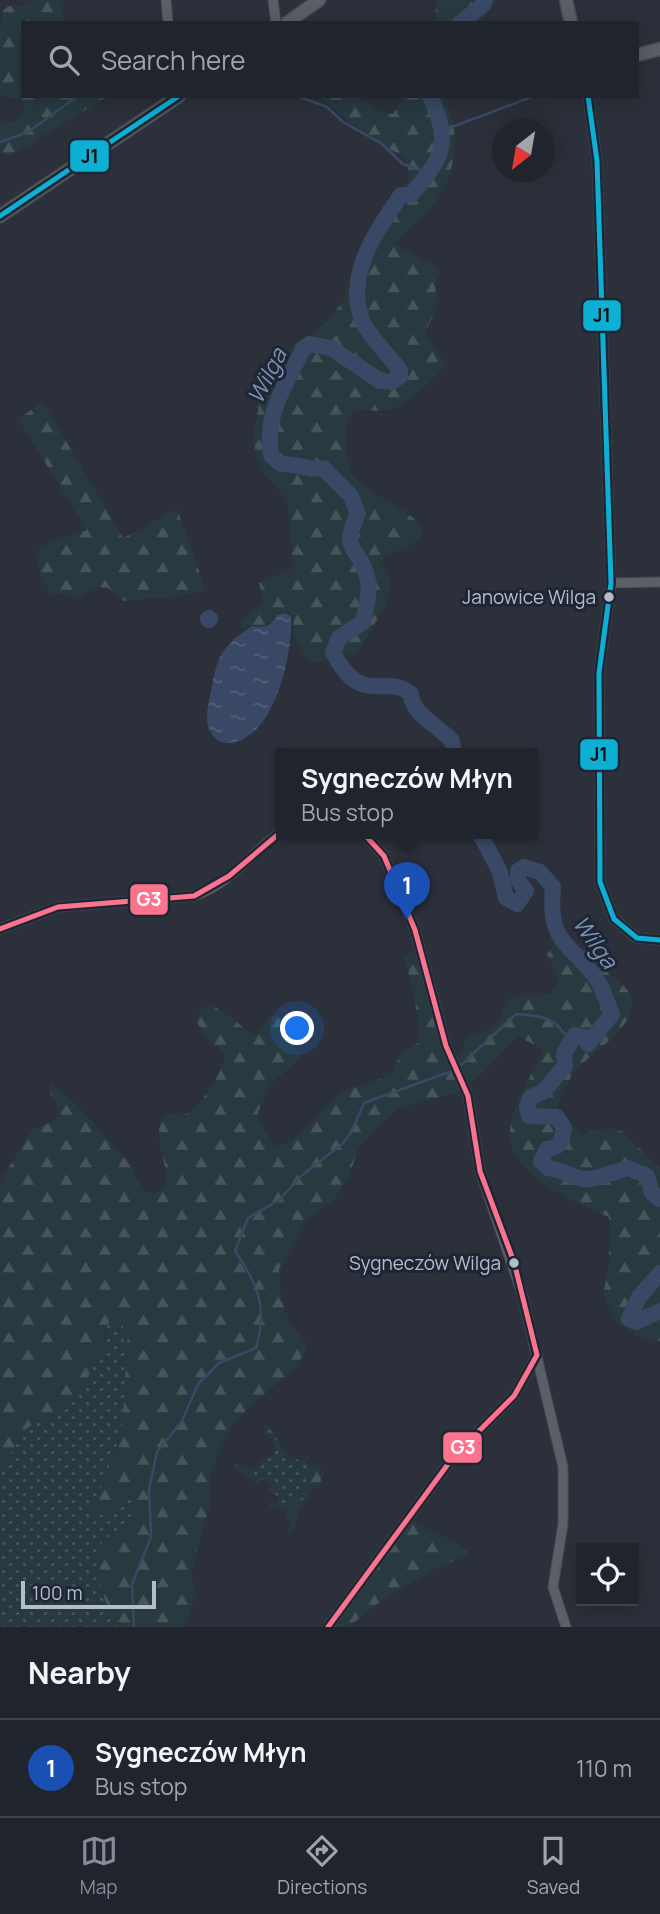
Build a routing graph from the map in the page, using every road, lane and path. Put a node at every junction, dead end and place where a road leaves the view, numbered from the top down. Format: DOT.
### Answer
graph roads {
  1 [pos="166,0"];
  2 [pos="273,0"];
  3 [pos="319,0"];
  4 [pos="566,0"];
  5 [pos="169,21"];
  6 [pos="276,21"];
  7 [pos="290,21"];
  8 [pos="571,21"];
  9 [pos="660,49"];
  10 [pos="639,54"];
  11 [pos="175,98"];
  12 [pos="588,98"];
  13 [pos="0,216"];
  14 [pos="660,582"];
  15 [pos="611,583"];
  16 [pos="276,836"];
  17 [pos="369,839"];
  18 [pos="0,929"];
  19 [pos="660,940"];
  20 [pos="537,1355"];
  21 [pos="328,1627"];
  22 [pos="566,1627"];
  1 -- 5 [label="street"];
  2 -- 6 [label="street"];
  3 -- 7 [label="street"];
  4 -- 8 [label="street"];
  9 -- 10 [label="street"];
  11 -- 13 [label="street"];
  12 -- 15 [label="street"];
  14 -- 15 [label="street"];
  15 -- 19 [label="street"];
  16 -- 18 [label="street"];
  17 -- 20 [label="street"];
  20 -- 21 [label="street"];
  20 -- 22 [label="street"];
}
